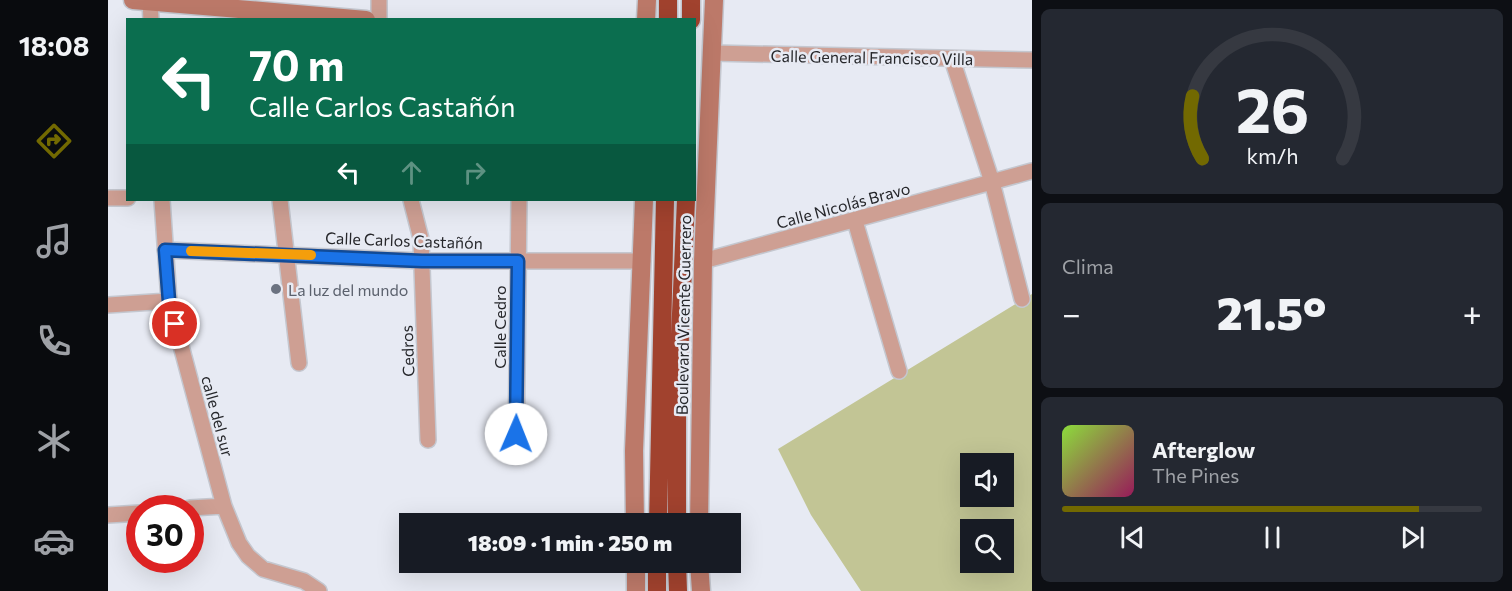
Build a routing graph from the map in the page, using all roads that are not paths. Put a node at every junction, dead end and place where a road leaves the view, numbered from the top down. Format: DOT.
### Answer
graph roads {
  1 [pos="379,0"];
  2 [pos="647,0"];
  3 [pos="668,0"];
  4 [pos="691,0"];
  5 [pos="714,0"];
  6 [pos="145,7"];
  7 [pos="264,15"];
  8 [pos="339,18"];
  9 [pos="379,18"];
  10 [pos="646,18"];
  11 [pos="668,18"];
  12 [pos="691,18"];
  13 [pos="712,53"];
  14 [pos="952,58"];
  15 [pos="1032,60"];
  16 [pos="1032,171"];
  17 [pos="992,182"];
  18 [pos="108,198"];
  19 [pos="126,198"];
  20 [pos="162,201"];
  21 [pos="280,201"];
  22 [pos="411,201"];
  23 [pos="519,201"];
  24 [pos="644,201"];
  25 [pos="665,201"];
  26 [pos="686,201"];
  27 [pos="855,221"];
  28 [pos="165,250"];
  29 [pos="285,254"];
  30 [pos="422,261"];
  31 [pos="518,261"];
  32 [pos="643,261"];
  33 [pos="703,261"];
  34 [pos="1022,299"];
  35 [pos="169,301"];
  36 [pos="108,305"];
  37 [pos="299,363"];
  38 [pos="899,372"];
  39 [pos="428,440"];
  40 [pos="516,456"];
  41 [pos="224,506"];
  42 [pos="204,507"];
  43 [pos="635,513"];
  44 [pos="658,513"];
  45 [pos="677,513"];
  46 [pos="699,513"];
  47 [pos="126,514"];
  48 [pos="108,515"];
  49 [pos="636,573"];
  50 [pos="657,573"];
  51 [pos="677,573"];
  52 [pos="700,573"];
  53 [pos="319,591"];
  54 [pos="636,591"];
  55 [pos="657,591"];
  56 [pos="678,591"];
  57 [pos="701,591"];
  1 -- 9 [label="street"];
  2 -- 10 [label="main road"];
  3 -- 11 [label="highway"];
  4 -- 12 [label="highway"];
  5 -- 13 [label="main road, Boulevard Vicente Guerrero"];
  6 -- 7 [label="main road"];
  7 -- 8 [label="main road"];
  13 -- 14 [label="street, Calle General Francisco Villa"];
  13 -- 33 [label="main road, Boulevard Vicente Guerrero"];
  14 -- 15 [label="street, Calle General Francisco Villa"];
  14 -- 17 [label="street"];
  16 -- 17 [label="street, Calle Nicolás Bravo"];
  17 -- 27 [label="street, Calle Nicolás Bravo"];
  17 -- 34 [label="street"];
  18 -- 19 [label="street"];
  20 -- 28 [label="street, calle del sur"];
  21 -- 29 [label="street"];
  22 -- 30 [label="street, Cedros"];
  23 -- 31 [label="street, Calle Cedro"];
  24 -- 32 [label="main road"];
  25 -- 44 [label="highway, Boulevard Vicente Guerrero"];
  26 -- 45 [label="highway, Boulevard Vicente Guerrero"];
  27 -- 33 [label="street, Calle Nicolás Bravo"];
  27 -- 38 [label="street"];
  28 -- 29 [label="street, Calle Carlos Castañón"];
  28 -- 35 [label="street, calle del sur"];
  29 -- 30 [label="street, Calle Carlos Castañón"];
  29 -- 37 [label="street"];
  30 -- 31 [label="street, Calle Carlos Castañón"];
  30 -- 39 [label="street, Cedros"];
  31 -- 32 [label="street, Calle Carlos Castañón"];
  31 -- 40 [label="street, Calle Cedro"];
  32 -- 43 [label="main road"];
  33 -- 46 [label="main road, Boulevard Vicente Guerrero"];
  35 -- 36 [label="street"];
  35 -- 41 [label="street, calle del sur"];
  41 -- 42 [label="street"];
  41 -- 53 [label="street, calle del sur"];
  47 -- 48 [label="street"];
  49 -- 54 [label="main road"];
  50 -- 55 [label="highway"];
  51 -- 56 [label="highway"];
  52 -- 57 [label="main road"];
}
